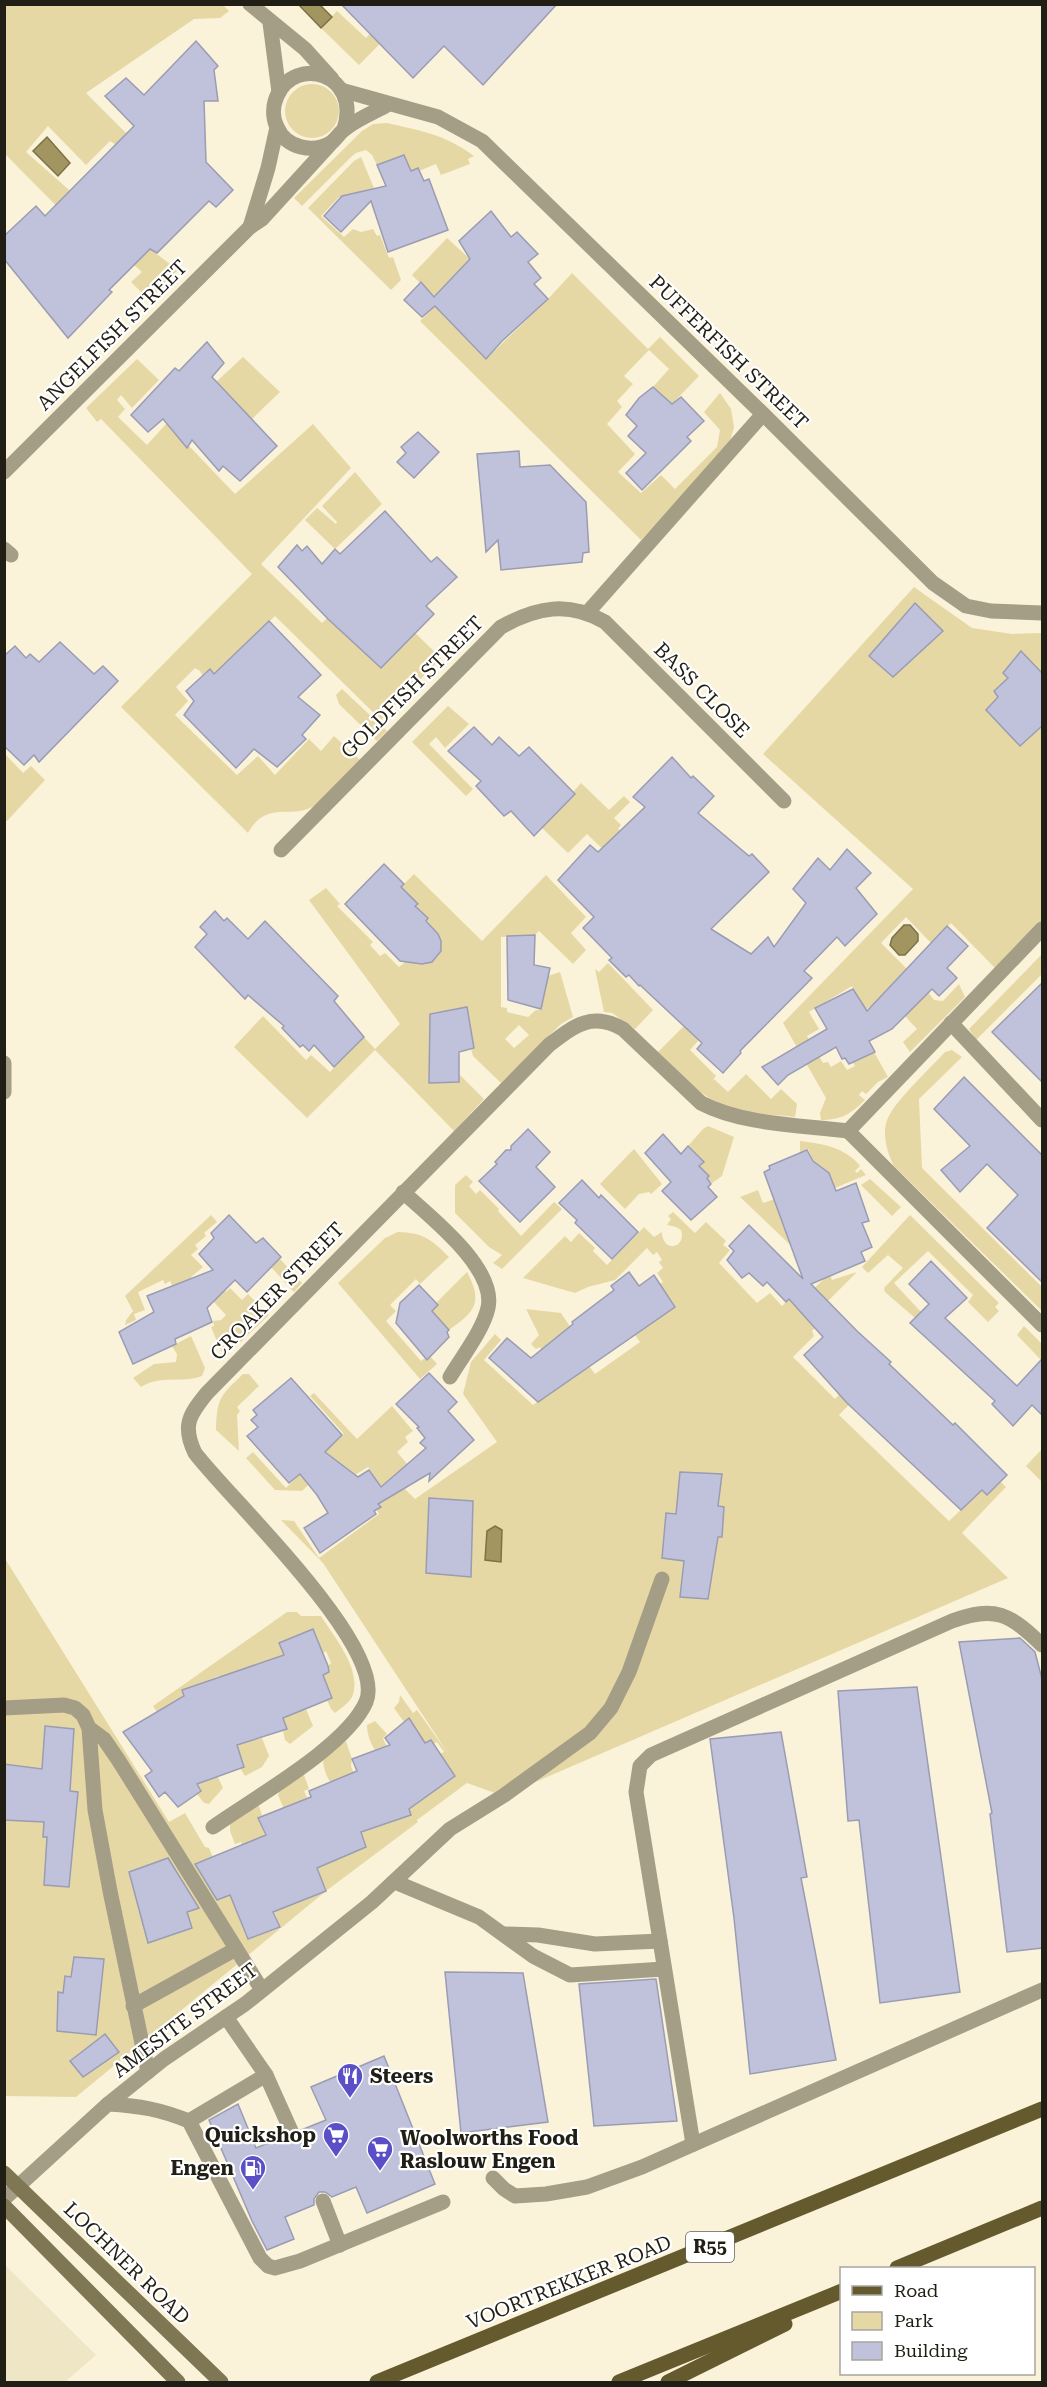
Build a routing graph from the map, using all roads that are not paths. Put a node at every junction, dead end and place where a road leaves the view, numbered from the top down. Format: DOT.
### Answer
graph roads {
  1 [pos="250,4"];
  2 [pos="270,23"];
  3 [pos="337,85"];
  4 [pos="279,92"];
  5 [pos="389,104"];
  6 [pos="277,127"];
  7 [pos="339,135"];
  8 [pos="250,227"];
  9 [pos="763,414"];
  10 [pos="4,472"];
  11 [pos="588,612"];
  12 [pos="1042,613"];
  13 [pos="784,801"];
  14 [pos="281,850"];
  15 [pos="1042,929"];
  16 [pos="951,1023"];
  17 [pos="4,1063"];
  18 [pos="4,1092"];
  19 [pos="1042,1120"];
  20 [pos="848,1131"];
  21 [pos="403,1192"];
  22 [pos="1042,1325"];
  23 [pos="450,1377"];
  24 [pos="662,1579"];
  25 [pos="1042,1645"];
  26 [pos="4,1708"];
  27 [pos="89,1728"];
  28 [pos="213,1827"];
  29 [pos="395,1882"];
  30 [pos="505,1934"];
  31 [pos="660,1941"];
  32 [pos="236,1949"];
  33 [pos="664,1969"];
  34 [pos="262,1990"];
  35 [pos="1042,1990"];
  36 [pos="133,2006"];
  37 [pos="226,2017"];
  38 [pos="148,2072"];
  39 [pos="266,2075"];
  40 [pos="108,2104"];
  41 [pos="1042,2109"];
  42 [pos="189,2121"];
  43 [pos="292,2133"];
  44 [pos="693,2144"];
  45 [pos="4,2173"];
  46 [pos="493,2178"];
  47 [pos="19,2187"];
  48 [pos="4,2199"];
  49 [pos="322,2202"];
  50 [pos="443,2202"];
  51 [pos="4,2206"];
  52 [pos="1042,2208"];
  53 [pos="340,2245"];
  54 [pos="899,2267"];
  55 [pos="840,2292"];
  56 [pos="840,2297"];
  57 [pos="178,2382"];
  58 [pos="221,2382"];
  59 [pos="378,2382"];
  60 [pos="619,2382"];
  61 [pos="668,2382"];
  1 -- 2 [label="street"];
  2 -- 3 [label="street"];
  2 -- 4 [label="street"];
  3 -- 4 [label="street, PUFFERFISH STREET"];
  3 -- 5 [label="street, PUFFERFISH STREET"];
  3 -- 7 [label="street"];
  4 -- 6 [label="street"];
  5 -- 7 [label="street"];
  5 -- 9 [label="street, PUFFERFISH STREET"];
  6 -- 7 [label="street"];
  6 -- 8 [label="street, ANGELFISH STREET"];
  7 -- 8 [label="street, ANGELFISH STREET"];
  8 -- 10 [label="street, ANGELFISH STREET"];
  9 -- 11 [label="street"];
  9 -- 12 [label="street, PUFFERFISH STREET"];
  11 -- 13 [label="street, BASS CLOSE"];
  11 -- 14 [label="street, GOLDFISH STREET"];
  15 -- 16 [label="street"];
  16 -- 19 [label="street"];
  16 -- 20 [label="street"];
  17 -- 18 [label="street"];
  20 -- 21 [label="street, CROAKER STREET"];
  20 -- 22 [label="street"];
  21 -- 23 [label="street"];
  21 -- 28 [label="street, CROAKER STREET"];
  24 -- 29 [label="street, AMESITE STREET"];
  25 -- 31 [label="street"];
  26 -- 27 [label="street"];
  27 -- 32 [label="street"];
  27 -- 36 [label="street"];
  29 -- 30 [label="street"];
  29 -- 34 [label="street, AMESITE STREET"];
  30 -- 31 [label="street"];
  30 -- 33 [label="street"];
  31 -- 33 [label="street"];
  32 -- 34 [label="street"];
  32 -- 36 [label="street"];
  33 -- 44 [label="street"];
  34 -- 37 [label="street, AMESITE STREET"];
  35 -- 44 [label="street"];
  36 -- 38 [label="street"];
  37 -- 38 [label="street, AMESITE STREET"];
  37 -- 39 [label="street"];
  38 -- 40 [label="street, AMESITE STREET"];
  39 -- 42 [label="street"];
  39 -- 43 [label="street"];
  40 -- 42 [label="street"];
  40 -- 47 [label="street, AMESITE STREET"];
  41 -- 59 [label="main road, VOORTREKKER ROAD / R55"];
  42 -- 53 [label="street"];
  44 -- 46 [label="street"];
  45 -- 47 [label="street, LOCHNER ROAD"];
  47 -- 48 [label="street, AMESITE STREET"];
  47 -- 58 [label="street, LOCHNER ROAD"];
  49 -- 53 [label="street"];
  50 -- 53 [label="street"];
  51 -- 57 [label="street"];
  52 -- 54 [label="main road"];
  55 -- 60 [label="main road"];
  56 -- 61 [label="main road"];
}
